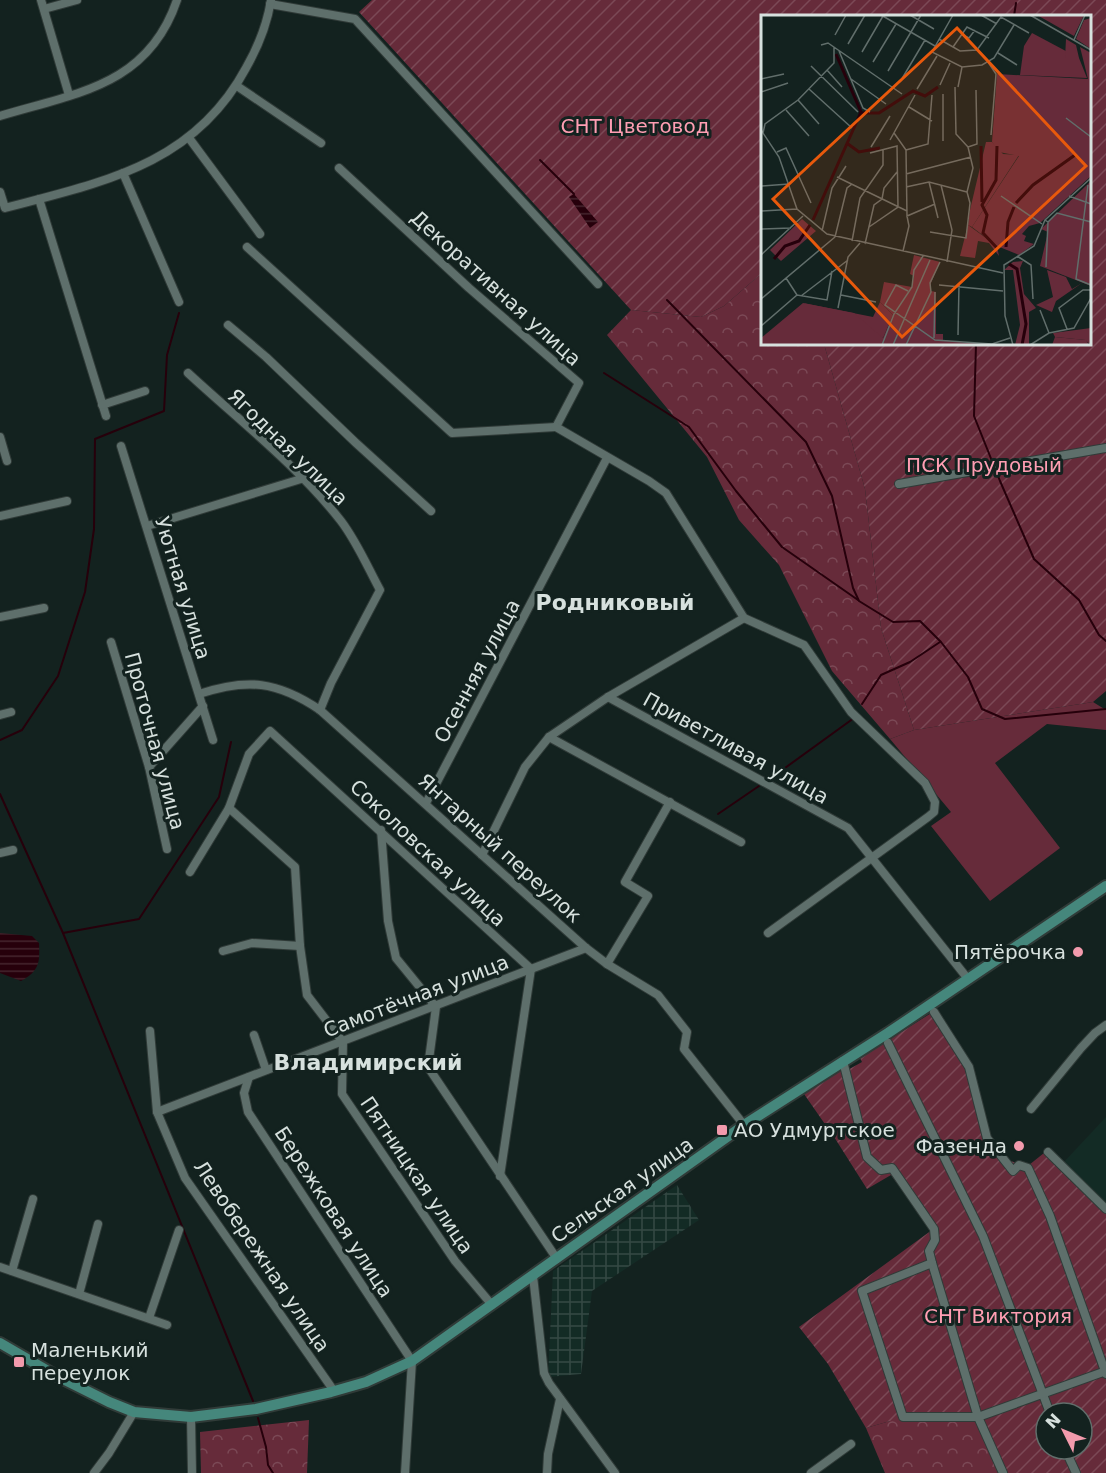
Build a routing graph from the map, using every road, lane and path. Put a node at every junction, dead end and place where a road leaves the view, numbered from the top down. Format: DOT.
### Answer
graph roads {
  1 [pos="41,0"];
  2 [pos="77,0"];
  3 [pos="177,0"];
  4 [pos="271,2"];
  5 [pos="44,9"];
  6 [pos="237,86"];
  7 [pos="69,95"];
  8 [pos="0,116"];
  9 [pos="189,138"];
  10 [pos="321,143"];
  11 [pos="339,168"];
  12 [pos="123,173"];
  13 [pos="0,192"];
  14 [pos="39,199"];
  15 [pos="260,234"];
  16 [pos="247,247"];
  17 [pos="598,284"];
  18 [pos="179,302"];
  19 [pos="228,325"];
  20 [pos="188,373"];
  21 [pos="145,391"];
  22 [pos="102,405"];
  23 [pos="106,416"];
  24 [pos="556,427"];
  25 [pos="0,436"];
  26 [pos="121,446"];
  27 [pos="1106,448"];
  28 [pos="607,458"];
  29 [pos="7,461"];
  30 [pos="301,479"];
  31 [pos="899,484"];
  32 [pos="67,501"];
  33 [pos="431,511"];
  34 [pos="0,516"];
  35 [pos="147,526"];
  36 [pos="44,608"];
  37 [pos="0,617"];
  38 [pos="744,618"];
  39 [pos="111,642"];
  40 [pos="199,694"];
  41 [pos="608,698"];
  42 [pos="202,706"];
  43 [pos="320,710"];
  44 [pos="11,712"];
  45 [pos="0,715"];
  46 [pos="549,737"];
  47 [pos="213,740"];
  48 [pos="149,767"];
  49 [pos="670,802"];
  50 [pos="426,804"];
  51 [pos="230,808"];
  52 [pos="381,831"];
  53 [pos="741,842"];
  54 [pos="167,849"];
  55 [pos="13,850"];
  56 [pos="0,852"];
  57 [pos="482,855"];
  58 [pos="872,858"];
  59 [pos="190,872"];
  60 [pos="1106,886"];
  61 [pos="768,933"];
  62 [pos="300,946"];
  63 [pos="586,948"];
  64 [pos="223,951"];
  65 [pos="607,964"];
  66 [pos="531,969"];
  67 [pos="968,979"];
  68 [pos="436,1007"];
  69 [pos="934,1012"];
  70 [pos="1106,1025"];
  71 [pos="150,1030"];
  72 [pos="254,1035"];
  73 [pos="344,1042"];
  74 [pos="888,1043"];
  75 [pos="843,1061"];
  76 [pos="266,1070"];
  77 [pos="249,1077"];
  78 [pos="1030,1109"];
  79 [pos="157,1112"];
  80 [pos="744,1125"];
  81 [pos="1048,1152"];
  82 [pos="500,1176"];
  83 [pos="33,1199"];
  84 [pos="1106,1209"];
  85 [pos="98,1224"];
  86 [pos="179,1230"];
  87 [pos="557,1259"];
  88 [pos="932,1263"];
  89 [pos="0,1267"];
  90 [pos="12,1270"];
  91 [pos="532,1276"];
  92 [pos="79,1294"];
  93 [pos="492,1305"];
  94 [pos="149,1318"];
  95 [pos="167,1325"];
  96 [pos="0,1344"];
  97 [pos="412,1361"];
  98 [pos="1106,1372"];
  99 [pos="334,1391"];
  100 [pos="1041,1394"];
  101 [pos="560,1399"];
  102 [pos="1044,1401"];
  103 [pos="134,1412"];
  104 [pos="191,1417"];
  105 [pos="978,1417"];
  106 [pos="851,1444"];
  107 [pos="94,1473"];
  108 [pos="192,1473"];
  109 [pos="405,1473"];
  110 [pos="547,1473"];
  111 [pos="615,1473"];
  112 [pos="811,1473"];
  113 [pos="1003,1473"];
  1 -- 5 [label="street"];
  2 -- 5 [label="street"];
  3 -- 7 [label="street"];
  4 -- 6 [label="street"];
  4 -- 17 [label="street"];
  5 -- 7 [label="street"];
  6 -- 9 [label="street"];
  6 -- 10 [label="street"];
  7 -- 8 [label="street"];
  9 -- 12 [label="street"];
  9 -- 15 [label="street"];
  11 -- 24 [label="street, Декоративная улица"];
  12 -- 14 [label="street"];
  12 -- 18 [label="street"];
  13 -- 14 [label="street"];
  14 -- 22 [label="street"];
  16 -- 24 [label="street"];
  19 -- 33 [label="street"];
  20 -- 30 [label="street, Ягодная улица"];
  21 -- 22 [label="street"];
  22 -- 23 [label="street"];
  24 -- 28 [label="street"];
  25 -- 29 [label="street"];
  26 -- 35 [label="street, Уютная улица"];
  27 -- 31 [label="street"];
  28 -- 38 [label="street"];
  28 -- 50 [label="street, Осенняя улица"];
  30 -- 35 [label="street"];
  30 -- 43 [label="street, Ягодная улица"];
  32 -- 34 [label="street"];
  35 -- 40 [label="street, Уютная улица"];
  36 -- 37 [label="street"];
  38 -- 41 [label="street"];
  38 -- 58 [label="street"];
  39 -- 48 [label="street, Проточная улица"];
  40 -- 42 [label="street, Уютная улица"];
  40 -- 43 [label="street, Янтарный переулок"];
  41 -- 46 [label="street"];
  41 -- 58 [label="street, Приветливая улица"];
  42 -- 47 [label="street, Уютная улица"];
  42 -- 48 [label="street"];
  43 -- 50 [label="street, Янтарный переулок"];
  44 -- 45 [label="street"];
  46 -- 49 [label="street"];
  46 -- 57 [label="street"];
  48 -- 54 [label="street, Проточная улица"];
  49 -- 53 [label="street"];
  49 -- 65 [label="street"];
  50 -- 57 [label="street, Янтарный переулок"];
  51 -- 52 [label="street, Соколовская улица"];
  51 -- 59 [label="street, Соколовская улица"];
  51 -- 62 [label="street"];
  52 -- 66 [label="street, Соколовская улица"];
  52 -- 68 [label="street"];
  55 -- 56 [label="street"];
  57 -- 63 [label="street, Янтарный переулок"];
  58 -- 61 [label="street"];
  58 -- 67 [label="street"];
  60 -- 67 [label="street, Сельская улица"];
  62 -- 64 [label="street"];
  62 -- 73 [label="street"];
  63 -- 65 [label="street, Янтарный переулок"];
  63 -- 66 [label="street, Самотёчная улица"];
  65 -- 80 [label="street, Янтарный переулок"];
  66 -- 68 [label="street, Самотёчная улица"];
  66 -- 82 [label="street"];
  67 -- 75 [label="street, Сельская улица"];
  68 -- 73 [label="street, Самотёчная улица"];
  68 -- 82 [label="street"];
  69 -- 98 [label="street"];
  70 -- 78 [label="street"];
  71 -- 79 [label="street, Левобережная улица"];
  72 -- 76 [label="street"];
  73 -- 76 [label="street, Самотёчная улица"];
  73 -- 93 [label="street, Пятницкая улица"];
  74 -- 100 [label="street"];
  75 -- 80 [label="street, Сельская улица"];
  75 -- 88 [label="street"];
  76 -- 77 [label="street, Самотёчная улица"];
  77 -- 79 [label="street, Самотёчная улица"];
  77 -- 97 [label="street, Бережковая улица"];
  79 -- 99 [label="street, Левобережная улица"];
  80 -- 87 [label="street, Сельская улица"];
  81 -- 84 [label="street"];
  82 -- 87 [label="street"];
  83 -- 90 [label="street"];
  85 -- 92 [label="street"];
  86 -- 94 [label="street"];
  87 -- 91 [label="street, Сельская улица"];
  88 -- 105 [label="street"];
  88 -- 105 [label="street"];
  89 -- 90 [label="street"];
  90 -- 92 [label="street"];
  91 -- 93 [label="street, Сельская улица"];
  91 -- 101 [label="street"];
  92 -- 94 [label="street"];
  93 -- 97 [label="street, Сельская улица"];
  94 -- 95 [label="street"];
  96 -- 103 [label="street, Сельская улица"];
  97 -- 99 [label="street, Сельская улица"];
  97 -- 109 [label="street"];
  98 -- 100 [label="street"];
  99 -- 104 [label="street, Сельская улица"];
  100 -- 102 [label="street"];
  100 -- 105 [label="street"];
  101 -- 110 [label="street"];
  101 -- 111 [label="street"];
  103 -- 104 [label="street, Сельская улица"];
  103 -- 107 [label="street"];
  104 -- 108 [label="street"];
  105 -- 113 [label="street"];
  106 -- 112 [label="street"];
}
